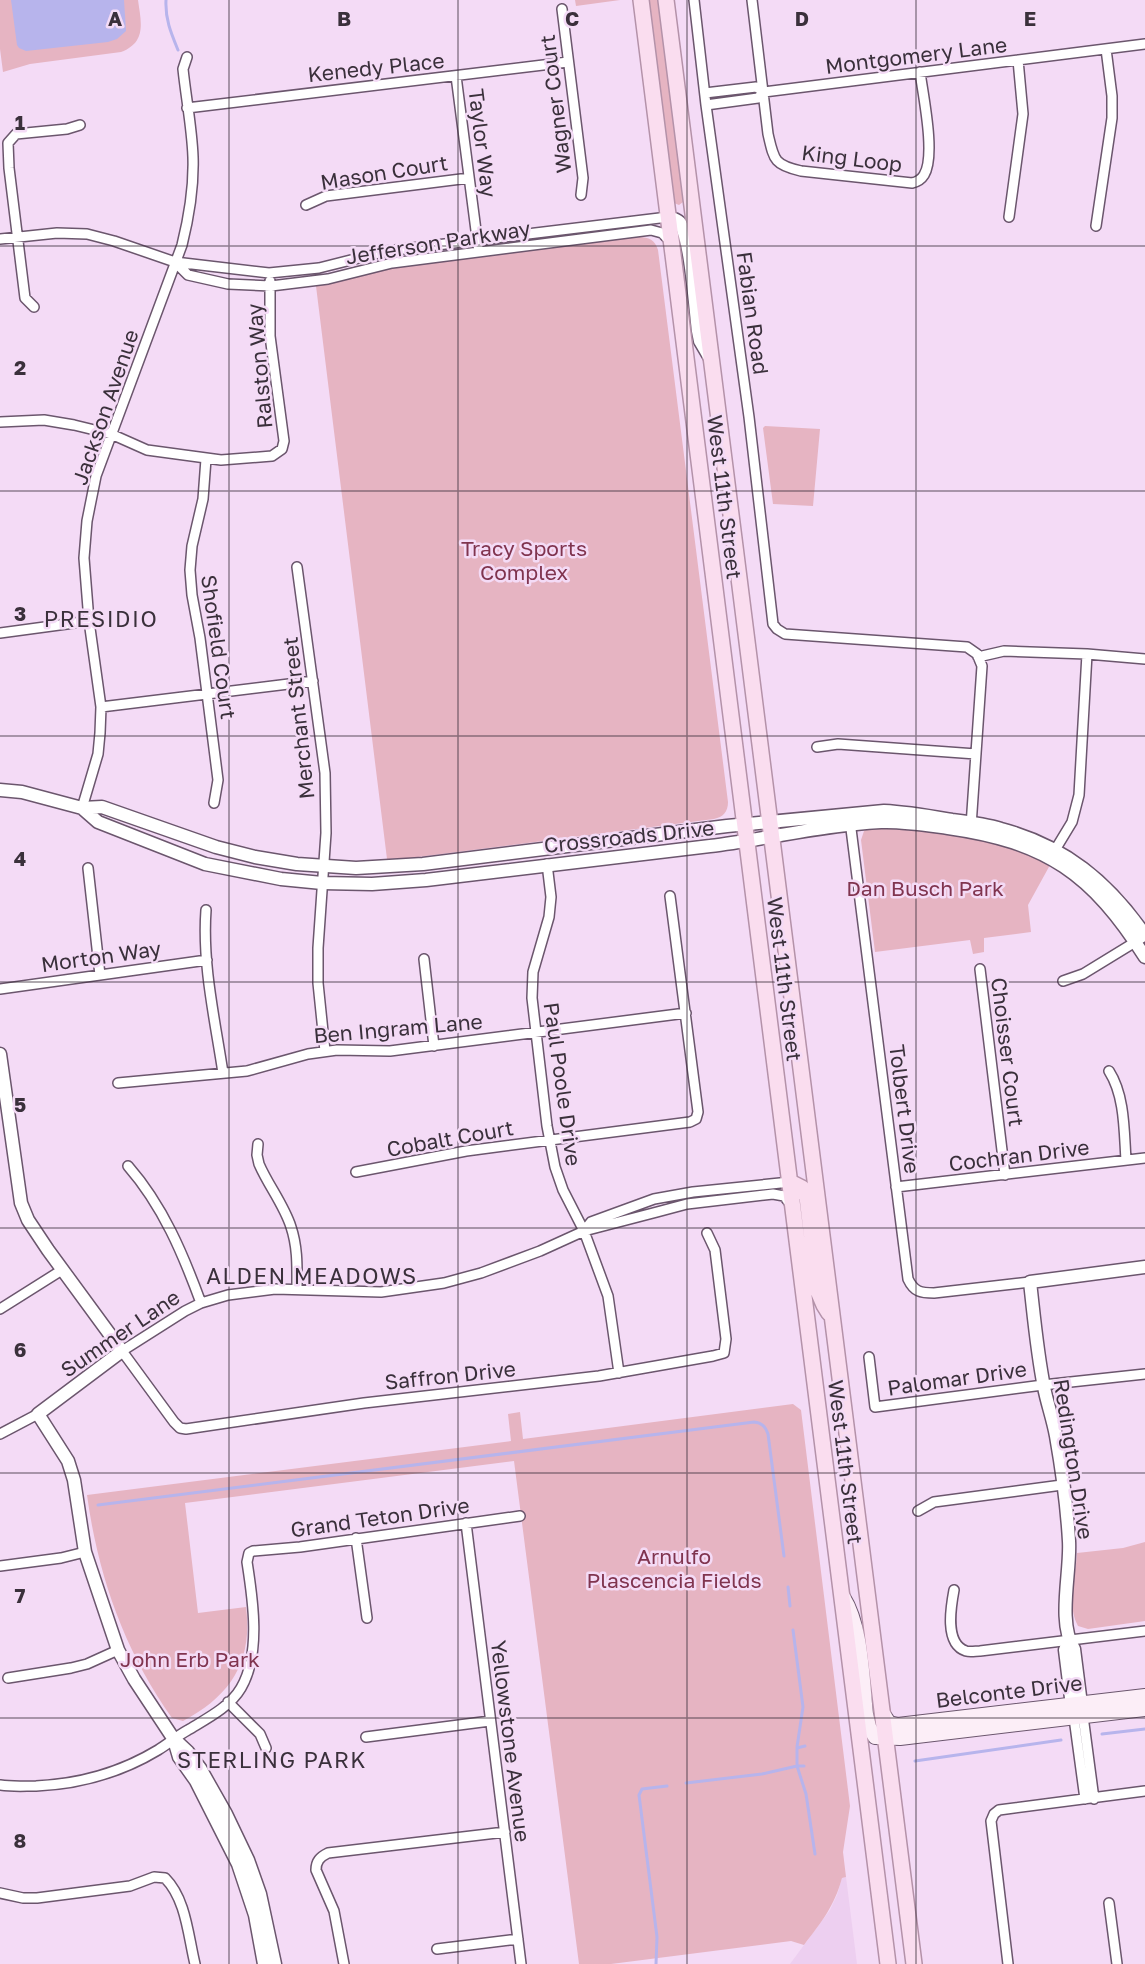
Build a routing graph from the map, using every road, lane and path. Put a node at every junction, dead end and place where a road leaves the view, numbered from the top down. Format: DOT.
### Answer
graph roads {
  1 [pos="640,0"];
  2 [pos="666,0"];
  3 [pos="694,0"];
  4 [pos="752,0"];
  5 [pos="562,9"];
  6 [pos="1145,44"];
  7 [pos="1106,49"];
  8 [pos="187,57"];
  9 [pos="1018,60"];
  10 [pos="568,62"];
  11 [pos="920,72"];
  12 [pos="456,76"];
  13 [pos="764,92"];
  14 [pos="705,93"];
  15 [pos="706,105"];
  16 [pos="187,108"];
  17 [pos="80,125"];
  18 [pos="469,178"];
  19 [pos="581,195"];
  20 [pos="306,205"];
  21 [pos="668,217"];
  22 [pos="1009,217"];
  23 [pos="1096,226"];
  24 [pos="17,237"];
  25 [pos="0,240"];
  26 [pos="477,240"];
  27 [pos="671,243"];
  28 [pos="479,251"];
  29 [pos="175,262"];
  30 [pos="269,273"];
  31 [pos="271,286"];
  32 [pos="34,307"];
  33 [pos="712,362"];
  34 [pos="0,422"];
  35 [pos="111,434"];
  36 [pos="206,459"];
  37 [pos="297,567"];
  38 [pos="89,621"];
  39 [pos="0,633"];
  40 [pos="1087,654"];
  41 [pos="978,657"];
  42 [pos="1145,659"];
  43 [pos="313,681"];
  44 [pos="208,694"];
  45 [pos="101,707"];
  46 [pos="816,747"];
  47 [pos="976,754"];
  48 [pos="0,790"];
  49 [pos="214,803"];
  50 [pos="82,808"];
  51 [pos="850,820"];
  52 [pos="745,825"];
  53 [pos="971,827"];
  54 [pos="771,829"];
  55 [pos="747,840"];
  56 [pos="1053,854"];
  57 [pos="547,864"];
  58 [pos="324,866"];
  59 [pos="88,868"];
  60 [pos="322,883"];
  61 [pos="670,896"];
  62 [pos="206,910"];
  63 [pos="1142,938"];
  64 [pos="1145,957"];
  65 [pos="424,959"];
  66 [pos="207,960"];
  67 [pos="980,969"];
  68 [pos="100,975"];
  69 [pos="1063,981"];
  70 [pos="0,988"];
  71 [pos="686,1013"];
  72 [pos="536,1033"];
  73 [pos="434,1046"];
  74 [pos="325,1051"];
  75 [pos="0,1054"];
  76 [pos="1109,1071"];
  77 [pos="223,1073"];
  78 [pos="118,1083"];
  79 [pos="2,1096"];
  80 [pos="550,1139"];
  81 [pos="258,1144"];
  82 [pos="1145,1158"];
  83 [pos="1126,1160"];
  84 [pos="128,1166"];
  85 [pos="356,1172"];
  86 [pos="1005,1174"];
  87 [pos="790,1182"];
  88 [pos="896,1187"];
  89 [pos="793,1207"];
  90 [pos="584,1231"];
  91 [pos="707,1233"];
  92 [pos="1145,1267"];
  93 [pos="62,1270"];
  94 [pos="1030,1282"];
  95 [pos="297,1289"];
  96 [pos="201,1303"];
  97 [pos="0,1310"];
  98 [pos="833,1317"];
  99 [pos="122,1351"];
  100 [pos="869,1358"];
  101 [pos="619,1373"];
  102 [pos="1145,1374"];
  103 [pos="1043,1385"];
  104 [pos="38,1414"];
  105 [pos="0,1434"];
  106 [pos="1062,1485"];
  107 [pos="918,1511"];
  108 [pos="520,1516"];
  109 [pos="466,1523"];
  110 [pos="356,1538"];
  111 [pos="85,1552"];
  112 [pos="0,1566"];
  113 [pos="954,1590"];
  114 [pos="842,1596"];
  115 [pos="366,1618"];
  116 [pos="1145,1631"];
  117 [pos="1069,1641"];
  118 [pos="118,1650"];
  119 [pos="8,1678"];
  120 [pos="1145,1696"];
  121 [pos="228,1702"];
  122 [pos="1145,1709"];
  123 [pos="1077,1710"];
  124 [pos="883,1714"];
  125 [pos="490,1721"];
  126 [pos="366,1737"];
  127 [pos="173,1738"];
  128 [pos="886,1738"];
  129 [pos="266,1748"];
  130 [pos="0,1785"];
  131 [pos="1145,1791"];
  132 [pos="1089,1799"];
  133 [pos="505,1833"];
  134 [pos="0,1893"];
  135 [pos="1109,1903"];
  136 [pos="518,1939"];
  137 [pos="437,1949"];
  138 [pos="195,1964"];
  139 [pos="264,1964"];
  140 [pos="274,1964"];
  141 [pos="344,1964"];
  142 [pos="521,1964"];
  143 [pos="888,1964"];
  144 [pos="914,1964"];
  145 [pos="1008,1964"];
  146 [pos="1117,1964"];
  1 -- 21 [label="main road, West 11th Street"];
  2 -- 33 [label="main road, West 11th Street"];
  3 -- 14 [label="street, Fabian Road"];
  4 -- 13 [label="street"];
  5 -- 10 [label="street, Wagner Court"];
  6 -- 7 [label="street, Montgomery Lane"];
  7 -- 9 [label="street, Montgomery Lane"];
  7 -- 23 [label="street"];
  8 -- 16 [label="street, Jackson Avenue"];
  9 -- 11 [label="street, Montgomery Lane"];
  9 -- 22 [label="street"];
  10 -- 12 [label="street, Kenedy Place"];
  10 -- 19 [label="street, Wagner Court"];
  11 -- 13 [label="street, Montgomery Lane"];
  11 -- 13 [label="street, King Loop"];
  12 -- 16 [label="street, Kenedy Place"];
  12 -- 18 [label="street, Taylor Way"];
  13 -- 14 [label="street, Montgomery Lane"];
  13 -- 15 [label="street, Montgomery Lane"];
  14 -- 15 [label="street, Fabian Road"];
  15 -- 41 [label="street, Fabian Road"];
  16 -- 29 [label="street, Jackson Avenue"];
  17 -- 24 [label="street"];
  18 -- 20 [label="street, Mason Court"];
  18 -- 26 [label="street, Taylor Way"];
  21 -- 26 [label="street, Jefferson Parkway"];
  21 -- 27 [label="main road, West 11th Street"];
  21 -- 33 [label="street"];
  24 -- 25 [label="street, Jefferson Parkway"];
  24 -- 29 [label="street, Jefferson Parkway"];
  24 -- 32 [label="street"];
  26 -- 28 [label="street, Taylor Way"];
  26 -- 30 [label="street, Jefferson Parkway"];
  27 -- 28 [label="street, Jefferson Parkway"];
  27 -- 52 [label="main road, West 11th Street"];
  28 -- 31 [label="street, Jefferson Parkway"];
  29 -- 30 [label="street, Jefferson Parkway"];
  29 -- 31 [label="street, Jefferson Parkway"];
  29 -- 35 [label="street, Jackson Avenue"];
  30 -- 31 [label="street, Ralston Way"];
  31 -- 36 [label="street, Ralston Way"];
  33 -- 54 [label="main road, West 11th Street"];
  34 -- 35 [label="street"];
  35 -- 36 [label="street"];
  35 -- 38 [label="street, Jackson Avenue"];
  36 -- 44 [label="street, Shofield Court"];
  37 -- 43 [label="street, Merchant Street"];
  38 -- 39 [label="street"];
  38 -- 45 [label="street, Jackson Avenue"];
  40 -- 41 [label="street"];
  40 -- 42 [label="street"];
  40 -- 56 [label="street"];
  41 -- 47 [label="street"];
  43 -- 44 [label="street"];
  43 -- 58 [label="street, Merchant Street"];
  44 -- 45 [label="street"];
  44 -- 49 [label="street, Shofield Court"];
  45 -- 50 [label="street, Jackson Avenue"];
  46 -- 47 [label="street"];
  47 -- 53 [label="street"];
  48 -- 50 [label="street, Crossroads Drive"];
  50 -- 58 [label="street, Crossroads Drive"];
  50 -- 60 [label="street, Crossroads Drive"];
  51 -- 53 [label="street, Crossroads Drive"];
  51 -- 54 [label="street, Crossroads Drive"];
  51 -- 88 [label="street, Tolbert Drive"];
  52 -- 54 [label="street, Crossroads Drive"];
  52 -- 55 [label="main road, West 11th Street"];
  52 -- 58 [label="street, Crossroads Drive"];
  53 -- 56 [label="street, Crossroads Drive"];
  54 -- 55 [label="street, Crossroads Drive"];
  54 -- 98 [label="main road, West 11th Street"];
  55 -- 57 [label="street, Crossroads Drive"];
  55 -- 87 [label="main road, West 11th Street"];
  56 -- 63 [label="street, Crossroads Drive"];
  57 -- 60 [label="street, Crossroads Drive"];
  57 -- 72 [label="street, Paul Poole Drive"];
  58 -- 60 [label="street, Merchant Street"];
  59 -- 68 [label="street"];
  60 -- 74 [label="street, Merchant Street"];
  61 -- 71 [label="street"];
  62 -- 66 [label="street"];
  63 -- 64 [label="street, Crossroads Drive"];
  63 -- 69 [label="street"];
  65 -- 73 [label="street"];
  66 -- 68 [label="street, Morton Way"];
  66 -- 77 [label="street"];
  67 -- 86 [label="street, Choisser Court"];
  68 -- 70 [label="street, Morton Way"];
  71 -- 72 [label="street, Ben Ingram Lane"];
  71 -- 80 [label="street, Cobalt Court"];
  72 -- 73 [label="street, Ben Ingram Lane"];
  72 -- 80 [label="street, Paul Poole Drive"];
  73 -- 74 [label="street, Ben Ingram Lane"];
  74 -- 77 [label="street, Ben Ingram Lane"];
  75 -- 79 [label="street"];
  76 -- 83 [label="street"];
  77 -- 78 [label="street, Ben Ingram Lane"];
  79 -- 93 [label="street"];
  80 -- 85 [label="street, Cobalt Court"];
  80 -- 90 [label="street, Paul Poole Drive"];
  81 -- 95 [label="street"];
  82 -- 83 [label="street, Cochran Drive"];
  83 -- 86 [label="street, Cochran Drive"];
  84 -- 96 [label="street"];
  86 -- 88 [label="street, Cochran Drive"];
  87 -- 89 [label="main road, West 11th Street"];
  87 -- 90 [label="street, Summer Lane"];
  87 -- 98 [label="main road"];
  88 -- 94 [label="street, Tolbert Drive"];
  89 -- 90 [label="street, Summer Lane"];
  89 -- 114 [label="main road, West 11th Street"];
  90 -- 95 [label="street, Summer Lane"];
  90 -- 101 [label="street, Paul Poole Drive"];
  91 -- 101 [label="street, Saffron Drive"];
  92 -- 94 [label="street"];
  93 -- 97 [label="street"];
  93 -- 99 [label="street"];
  94 -- 103 [label="street, Redington Drive"];
  95 -- 96 [label="street, Summer Lane"];
  96 -- 99 [label="street, Summer Lane"];
  98 -- 124 [label="main road, West 11th Street"];
  99 -- 101 [label="street, Saffron Drive"];
  99 -- 104 [label="street, Summer Lane"];
  100 -- 103 [label="street, Palomar Drive"];
  102 -- 103 [label="street, Palomar Drive"];
  103 -- 106 [label="street, Redington Drive"];
  104 -- 105 [label="street, Summer Lane"];
  104 -- 111 [label="street"];
  106 -- 107 [label="street"];
  106 -- 117 [label="street, Redington Drive"];
  108 -- 109 [label="street, Grand Teton Drive"];
  109 -- 110 [label="street, Grand Teton Drive"];
  109 -- 125 [label="street, Yellowstone Avenue"];
  110 -- 115 [label="street"];
  110 -- 121 [label="street, Grand Teton Drive"];
  111 -- 112 [label="street"];
  111 -- 118 [label="street"];
  113 -- 117 [label="street"];
  114 -- 128 [label="main road"];
  114 -- 143 [label="main road, West 11th Street"];
  116 -- 117 [label="street"];
  117 -- 123 [label="street, Redington Drive"];
  118 -- 119 [label="street"];
  118 -- 127 [label="street"];
  120 -- 123 [label="main road, Belconte Drive"];
  121 -- 127 [label="street"];
  121 -- 129 [label="street"];
  122 -- 123 [label="main road, Belconte Drive"];
  123 -- 124 [label="main road, Belconte Drive"];
  123 -- 128 [label="main road, Belconte Drive"];
  123 -- 132 [label="street, Redington Drive"];
  124 -- 128 [label="main road, West 11th Street"];
  125 -- 126 [label="street"];
  125 -- 133 [label="street, Yellowstone Avenue"];
  127 -- 130 [label="street"];
  127 -- 139 [label="street"];
  127 -- 140 [label="street"];
  128 -- 144 [label="main road, West 11th Street"];
  131 -- 132 [label="street"];
  132 -- 145 [label="street"];
  133 -- 136 [label="street, Yellowstone Avenue"];
  133 -- 141 [label="street"];
  134 -- 138 [label="street"];
  135 -- 146 [label="street"];
  136 -- 137 [label="street"];
  136 -- 142 [label="street, Yellowstone Avenue"];
}
